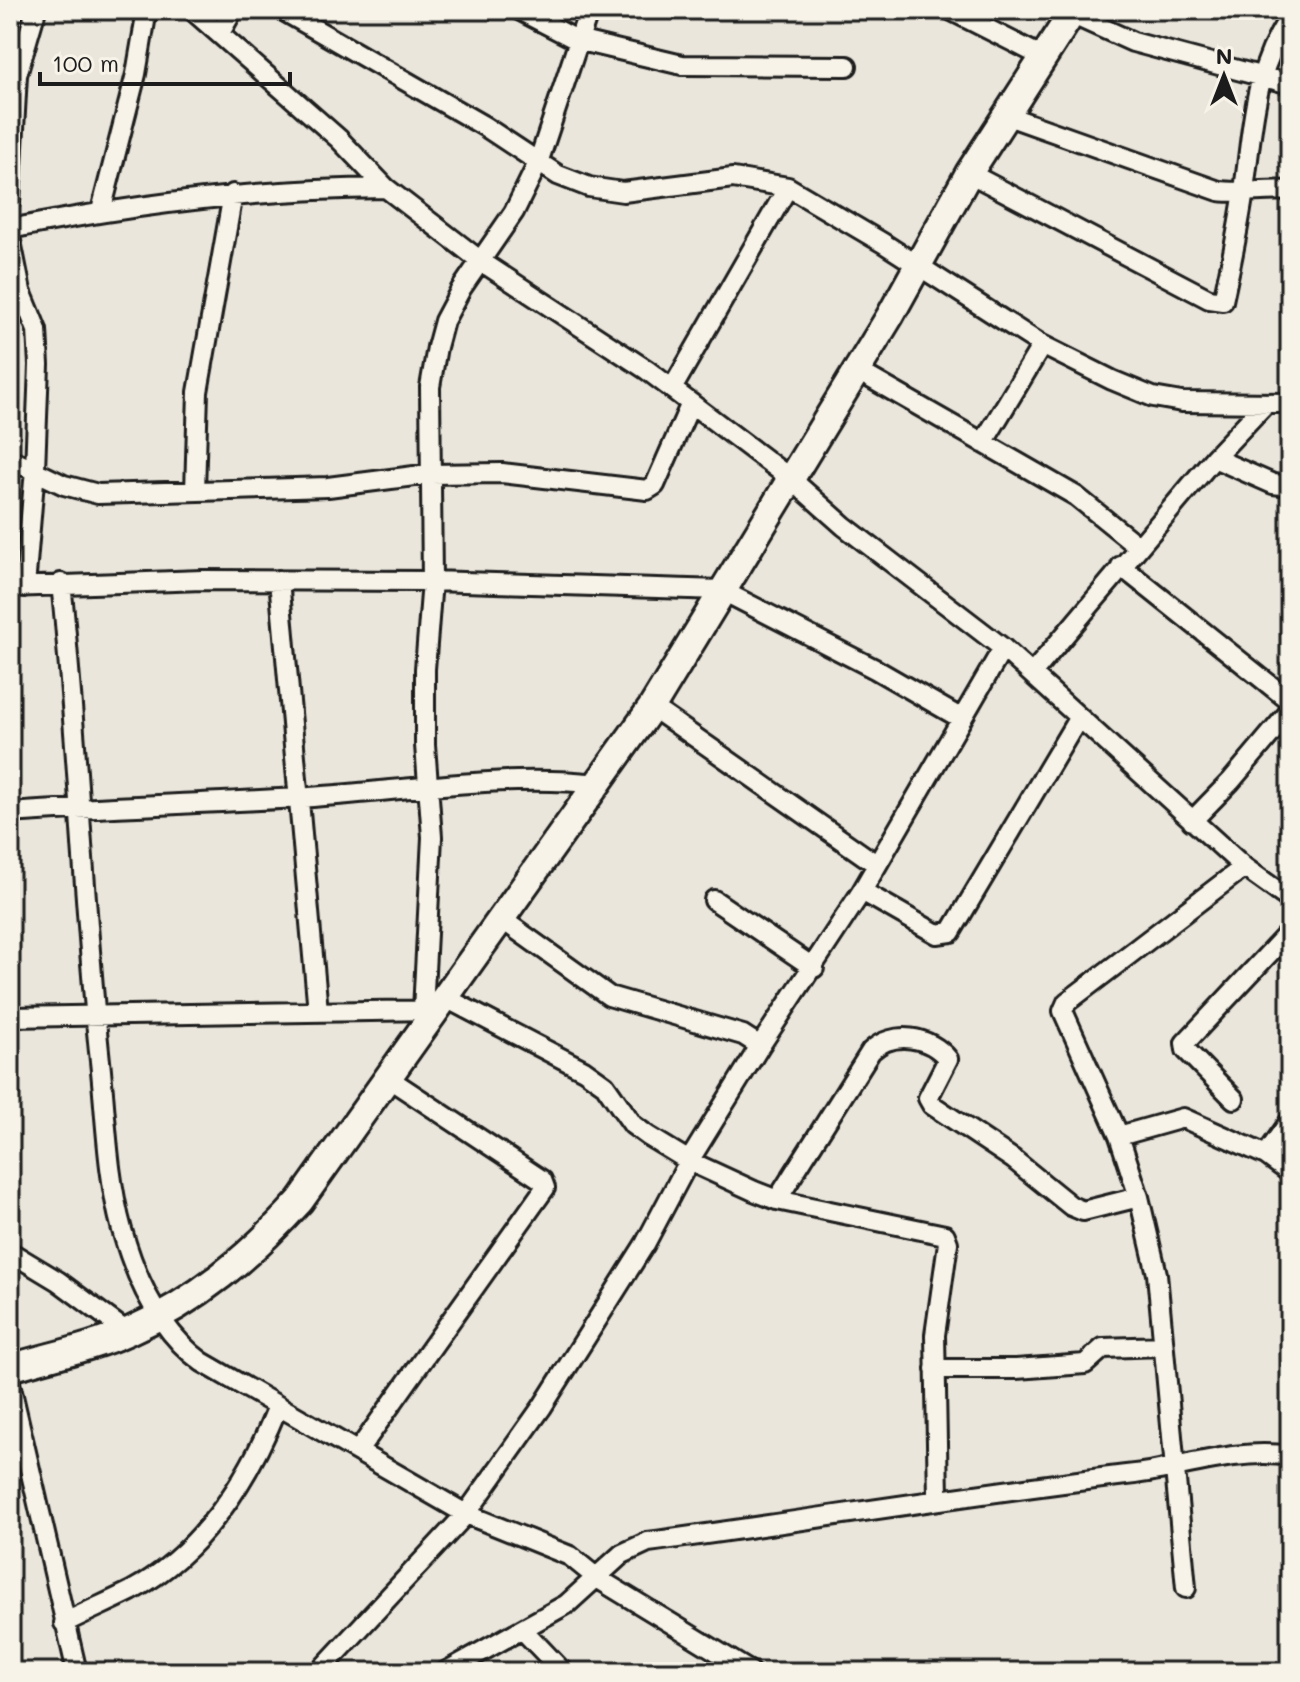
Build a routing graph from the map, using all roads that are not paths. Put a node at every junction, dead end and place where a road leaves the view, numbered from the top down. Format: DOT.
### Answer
graph roads {
  1 [pos="36,10"];
  2 [pos="147,10"];
  3 [pos="192,10"];
  4 [pos="233,10"];
  5 [pos="282,10"];
  6 [pos="519,10"];
  7 [pos="589,10"];
  8 [pos="950,10"];
  9 [pos="1073,12"];
  10 [pos="1290,17"];
  11 [pos="220,33"];
  12 [pos="577,40"];
  13 [pos="1043,57"];
  14 [pos="847,66"];
  15 [pos="1259,78"];
  16 [pos="1290,84"];
  17 [pos="1005,115"];
  18 [pos="538,163"];
  19 [pos="969,173"];
  20 [pos="788,187"];
  21 [pos="386,188"];
  22 [pos="1290,191"];
  23 [pos="233,194"];
  24 [pos="1244,194"];
  25 [pos="10,202"];
  26 [pos="101,211"];
  27 [pos="10,229"];
  28 [pos="10,236"];
  29 [pos="482,262"];
  30 [pos="918,267"];
  31 [pos="1042,345"];
  32 [pos="858,371"];
  33 [pos="672,389"];
  34 [pos="691,403"];
  35 [pos="1290,403"];
  36 [pos="1265,404"];
  37 [pos="983,443"];
  38 [pos="1214,458"];
  39 [pos="10,459"];
  40 [pos="35,469"];
  41 [pos="430,474"];
  42 [pos="791,479"];
  43 [pos="1290,486"];
  44 [pos="195,491"];
  45 [pos="1139,547"];
  46 [pos="1121,566"];
  47 [pos="279,580"];
  48 [pos="432,581"];
  49 [pos="61,583"];
  50 [pos="17,587"];
  51 [pos="721,590"];
  52 [pos="1003,648"];
  53 [pos="1032,674"];
  54 [pos="1290,701"];
  55 [pos="652,707"];
  56 [pos="1290,711"];
  57 [pos="1079,717"];
  58 [pos="962,719"];
  59 [pos="600,784"];
  60 [pos="427,787"];
  61 [pos="297,798"];
  62 [pos="80,808"];
  63 [pos="10,813"];
  64 [pos="1192,821"];
  65 [pos="876,864"];
  66 [pos="1244,867"];
  67 [pos="862,891"];
  68 [pos="1290,899"];
  69 [pos="714,900"];
  70 [pos="503,920"];
  71 [pos="1290,931"];
  72 [pos="814,968"];
  73 [pos="434,1006"];
  74 [pos="318,1011"];
  75 [pos="95,1016"];
  76 [pos="10,1017"];
  77 [pos="760,1046"];
  78 [pos="388,1078"];
  79 [pos="1234,1099"];
  80 [pos="1290,1121"];
  81 [pos="1119,1136"];
  82 [pos="1266,1155"];
  83 [pos="689,1161"];
  84 [pos="1290,1173"];
  85 [pos="1139,1197"];
  86 [pos="777,1200"];
  87 [pos="10,1252"];
  88 [pos="158,1315"];
  89 [pos="127,1332"];
  90 [pos="1163,1346"];
  91 [pos="10,1368"];
  92 [pos="935,1369"];
  93 [pos="10,1383"];
  94 [pos="278,1406"];
  95 [pos="358,1451"];
  96 [pos="1290,1456"];
  97 [pos="1175,1469"];
  98 [pos="938,1498"];
  99 [pos="466,1514"];
  100 [pos="597,1578"];
  101 [pos="1186,1588"];
  102 [pos="64,1623"];
  103 [pos="523,1630"];
  104 [pos="77,1672"];
  105 [pos="319,1672"];
  106 [pos="445,1672"];
  107 [pos="563,1672"];
  108 [pos="751,1672"];
  1 -- 25 [label="street"];
  2 -- 26 [label="street"];
  3 -- 11 [label="street"];
  4 -- 11 [label="street"];
  5 -- 18 [label="street"];
  6 -- 12 [label="street"];
  7 -- 12 [label="street"];
  8 -- 13 [label="street"];
  9 -- 13 [label="street"];
  9 -- 15 [label="street"];
  10 -- 15 [label="street"];
  11 -- 21 [label="street"];
  12 -- 14 [label="street"];
  12 -- 18 [label="street"];
  13 -- 17 [label="street"];
  15 -- 16 [label="street"];
  15 -- 24 [label="street"];
  17 -- 19 [label="street"];
  17 -- 24 [label="street"];
  18 -- 20 [label="street"];
  18 -- 29 [label="street"];
  19 -- 24 [label="street"];
  19 -- 30 [label="street"];
  20 -- 30 [label="street"];
  20 -- 33 [label="street"];
  21 -- 23 [label="street"];
  21 -- 29 [label="street"];
  22 -- 24 [label="street"];
  23 -- 26 [label="street"];
  23 -- 44 [label="street"];
  26 -- 27 [label="street"];
  28 -- 40 [label="street"];
  29 -- 33 [label="street"];
  29 -- 41 [label="street"];
  30 -- 31 [label="street"];
  30 -- 32 [label="street"];
  31 -- 36 [label="street"];
  31 -- 37 [label="street"];
  32 -- 37 [label="street"];
  32 -- 42 [label="street"];
  33 -- 34 [label="street"];
  34 -- 41 [label="street"];
  34 -- 42 [label="street"];
  35 -- 36 [label="street"];
  36 -- 38 [label="street"];
  37 -- 45 [label="street"];
  38 -- 43 [label="street"];
  38 -- 45 [label="street"];
  39 -- 40 [label="street"];
  40 -- 44 [label="street"];
  40 -- 50 [label="street"];
  41 -- 44 [label="street"];
  41 -- 48 [label="street"];
  42 -- 51 [label="street"];
  42 -- 52 [label="street"];
  45 -- 46 [label="street"];
  46 -- 53 [label="street"];
  46 -- 54 [label="street"];
  47 -- 48 [label="street"];
  47 -- 49 [label="street"];
  47 -- 61 [label="street"];
  48 -- 51 [label="street"];
  48 -- 60 [label="street"];
  49 -- 50 [label="street"];
  49 -- 62 [label="street"];
  51 -- 55 [label="street"];
  51 -- 58 [label="street"];
  52 -- 53 [label="street"];
  52 -- 58 [label="street"];
  53 -- 57 [label="street"];
  55 -- 59 [label="street"];
  55 -- 65 [label="street"];
  56 -- 64 [label="street"];
  57 -- 64 [label="street"];
  57 -- 67 [label="street"];
  58 -- 65 [label="street"];
  59 -- 60 [label="street"];
  59 -- 70 [label="street"];
  60 -- 61 [label="street"];
  60 -- 73 [label="street"];
  61 -- 62 [label="street"];
  61 -- 74 [label="street"];
  62 -- 63 [label="street"];
  62 -- 75 [label="street"];
  64 -- 66 [label="street"];
  65 -- 67 [label="street"];
  66 -- 68 [label="street"];
  66 -- 81 [label="street"];
  67 -- 72 [label="street"];
  69 -- 72 [label="street"];
  70 -- 73 [label="street"];
  70 -- 77 [label="street"];
  71 -- 79 [label="street"];
  72 -- 77 [label="street"];
  73 -- 74 [label="street"];
  73 -- 78 [label="street"];
  73 -- 83 [label="street"];
  74 -- 75 [label="street"];
  75 -- 76 [label="street"];
  75 -- 88 [label="street"];
  77 -- 83 [label="street"];
  78 -- 88 [label="street"];
  78 -- 95 [label="street"];
  80 -- 82 [label="street"];
  81 -- 82 [label="street"];
  81 -- 85 [label="street"];
  82 -- 84 [label="street"];
  83 -- 86 [label="street"];
  83 -- 99 [label="street"];
  85 -- 86 [label="street"];
  85 -- 90 [label="street"];
  86 -- 92 [label="street"];
  87 -- 89 [label="street"];
  88 -- 89 [label="street"];
  88 -- 94 [label="street"];
  89 -- 91 [label="street"];
  90 -- 92 [label="street"];
  90 -- 97 [label="street"];
  92 -- 98 [label="street"];
  93 -- 102 [label="street"];
  94 -- 95 [label="street"];
  94 -- 102 [label="street"];
  95 -- 99 [label="street"];
  96 -- 97 [label="street"];
  97 -- 98 [label="street"];
  97 -- 101 [label="street"];
  98 -- 100 [label="street"];
  99 -- 100 [label="street"];
  99 -- 105 [label="street"];
  100 -- 103 [label="street"];
  100 -- 108 [label="street"];
  102 -- 104 [label="street"];
  103 -- 106 [label="street"];
  103 -- 107 [label="street"];
}
